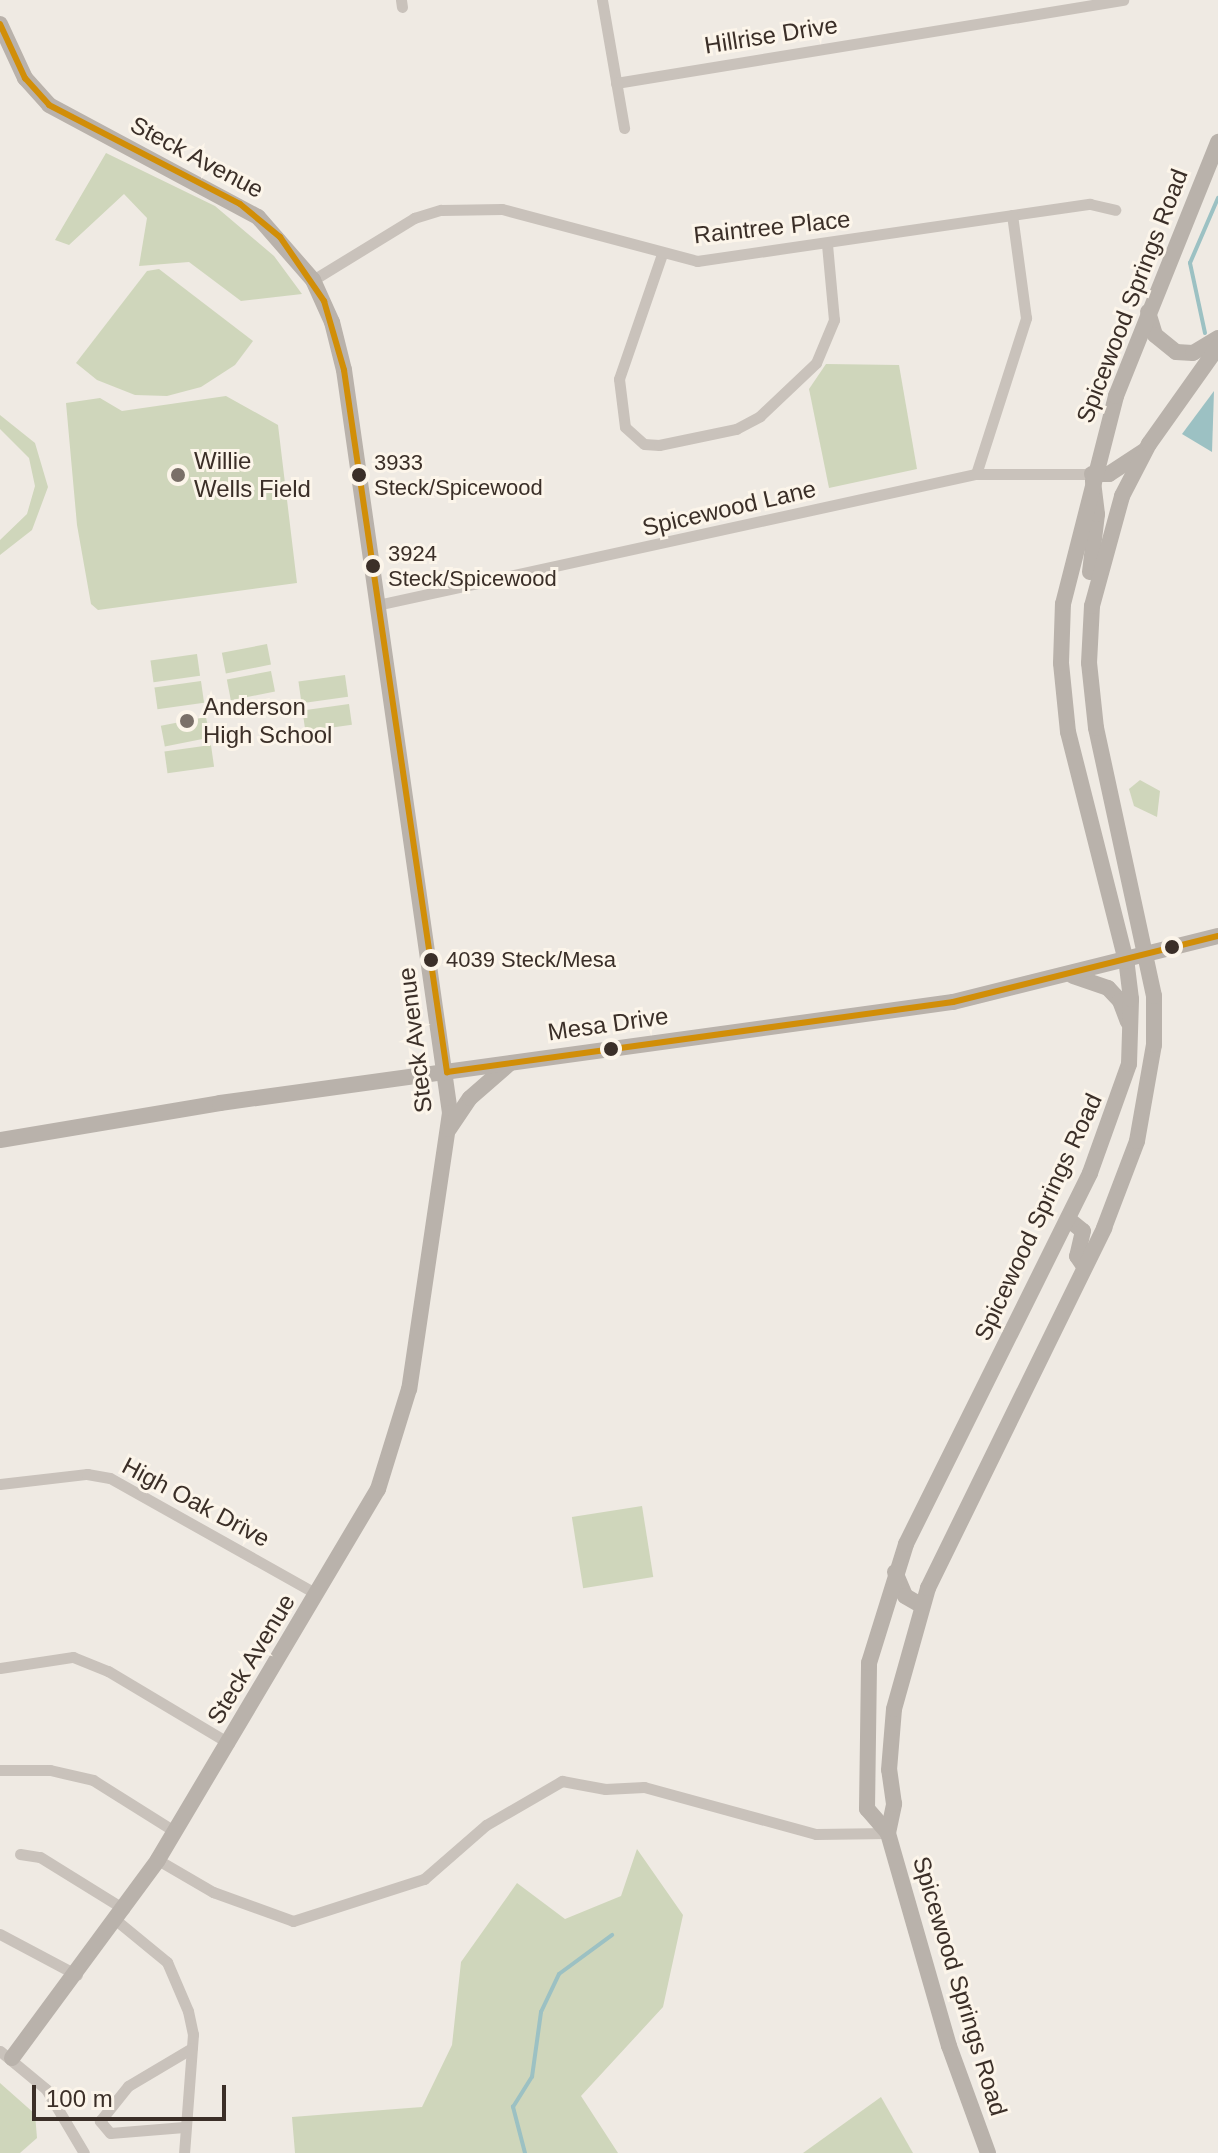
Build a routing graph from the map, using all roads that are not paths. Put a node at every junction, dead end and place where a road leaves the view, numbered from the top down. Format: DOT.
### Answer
graph roads {
  1 [pos="602,0"];
  2 [pos="1123,0"];
  3 [pos="0,24"];
  4 [pos="616,83"];
  5 [pos="624,128"];
  6 [pos="1218,142"];
  7 [pos="1115,210"];
  8 [pos="1012,215"];
  9 [pos="827,245"];
  10 [pos="662,254"];
  11 [pos="313,280"];
  12 [pos="1148,312"];
  13 [pos="1218,338"];
  14 [pos="1218,347"];
  15 [pos="1146,449"];
  16 [pos="976,474"];
  17 [pos="1092,474"];
  18 [pos="1122,496"];
  19 [pos="377,605"];
  20 [pos="1092,606"];
  21 [pos="1218,936"];
  22 [pos="1148,956"];
  23 [pos="1126,961"];
  24 [pos="1071,976"];
  25 [pos="1132,1033"];
  26 [pos="512,1062"];
  27 [pos="447,1072"];
  28 [pos="448,1131"];
  29 [pos="0,1140"];
  30 [pos="1068,1219"];
  31 [pos="1084,1266"];
  32 [pos="0,1484"];
  33 [pos="895,1572"];
  34 [pos="317,1594"];
  35 [pos="922,1606"];
  36 [pos="0,1668"];
  37 [pos="229,1743"];
  38 [pos="0,1770"];
  39 [pos="174,1831"];
  40 [pos="888,1833"];
  41 [pos="20,1854"];
  42 [pos="158,1860"];
  43 [pos="121,1915"];
  44 [pos="0,1934"];
  45 [pos="77,1975"];
  46 [pos="192,2048"];
  47 [pos="6,2054"];
  48 [pos="184,2127"];
  49 [pos="84,2153"];
  50 [pos="184,2153"];
  51 [pos="988,2153"];
  1 -- 4 [label="street"];
  2 -- 4 [label="street, Hillrise Drive"];
  3 -- 11 [label="main road, Steck Avenue"];
  4 -- 5 [label="street"];
  6 -- 12 [label="main road, Spicewood Springs Road"];
  7 -- 8 [label="street, Raintree Place"];
  8 -- 9 [label="street, Raintree Place"];
  8 -- 16 [label="street"];
  9 -- 10 [label="street, Raintree Place"];
  9 -- 10 [label="street"];
  10 -- 11 [label="street, Raintree Place"];
  11 -- 19 [label="main road, Steck Avenue"];
  12 -- 13 [label="main road"];
  12 -- 17 [label="main road, Spicewood Springs Road"];
  14 -- 15 [label="main road, Spicewood Springs Road"];
  15 -- 17 [label="main road"];
  15 -- 18 [label="main road, Spicewood Springs Road"];
  16 -- 17 [label="street, Spicewood Lane"];
  16 -- 19 [label="street, Spicewood Lane"];
  17 -- 18 [label="main road"];
  17 -- 20 [label="main road"];
  17 -- 23 [label="main road, Spicewood Springs Road"];
  18 -- 20 [label="main road, Spicewood Springs Road"];
  19 -- 27 [label="main road, Steck Avenue"];
  20 -- 22 [label="main road, Spicewood Springs Road"];
  21 -- 22 [label="main road, Mesa Drive"];
  22 -- 23 [label="main road, Mesa Drive"];
  22 -- 31 [label="main road, Spicewood Springs Road"];
  23 -- 24 [label="main road, Mesa Drive"];
  23 -- 25 [label="main road, Spicewood Springs Road"];
  24 -- 25 [label="main road"];
  24 -- 26 [label="main road, Mesa Drive"];
  25 -- 30 [label="main road, Spicewood Springs Road"];
  26 -- 27 [label="main road, Mesa Drive"];
  26 -- 28 [label="main road"];
  27 -- 28 [label="main road, Steck Avenue"];
  27 -- 29 [label="main road, Mesa Drive"];
  28 -- 34 [label="main road, Steck Avenue"];
  30 -- 31 [label="main road"];
  30 -- 33 [label="main road, Spicewood Springs Road"];
  31 -- 35 [label="main road, Spicewood Springs Road"];
  32 -- 34 [label="street, High Oak Drive"];
  33 -- 35 [label="main road"];
  33 -- 40 [label="main road, Spicewood Springs Road"];
  34 -- 37 [label="main road, Steck Avenue"];
  35 -- 40 [label="main road, Spicewood Springs Road"];
  36 -- 37 [label="street"];
  37 -- 39 [label="main road, Steck Avenue"];
  38 -- 39 [label="street"];
  39 -- 42 [label="main road, Steck Avenue"];
  40 -- 42 [label="street"];
  40 -- 51 [label="main road, Spicewood Springs Road"];
  41 -- 43 [label="street"];
  42 -- 43 [label="main road, Steck Avenue"];
  43 -- 45 [label="main road, Steck Avenue"];
  43 -- 46 [label="street"];
  44 -- 45 [label="street"];
  45 -- 47 [label="main road, Steck Avenue"];
  46 -- 48 [label="street"];
  46 -- 48 [label="street"];
  47 -- 49 [label="street"];
  48 -- 50 [label="street"];
}
